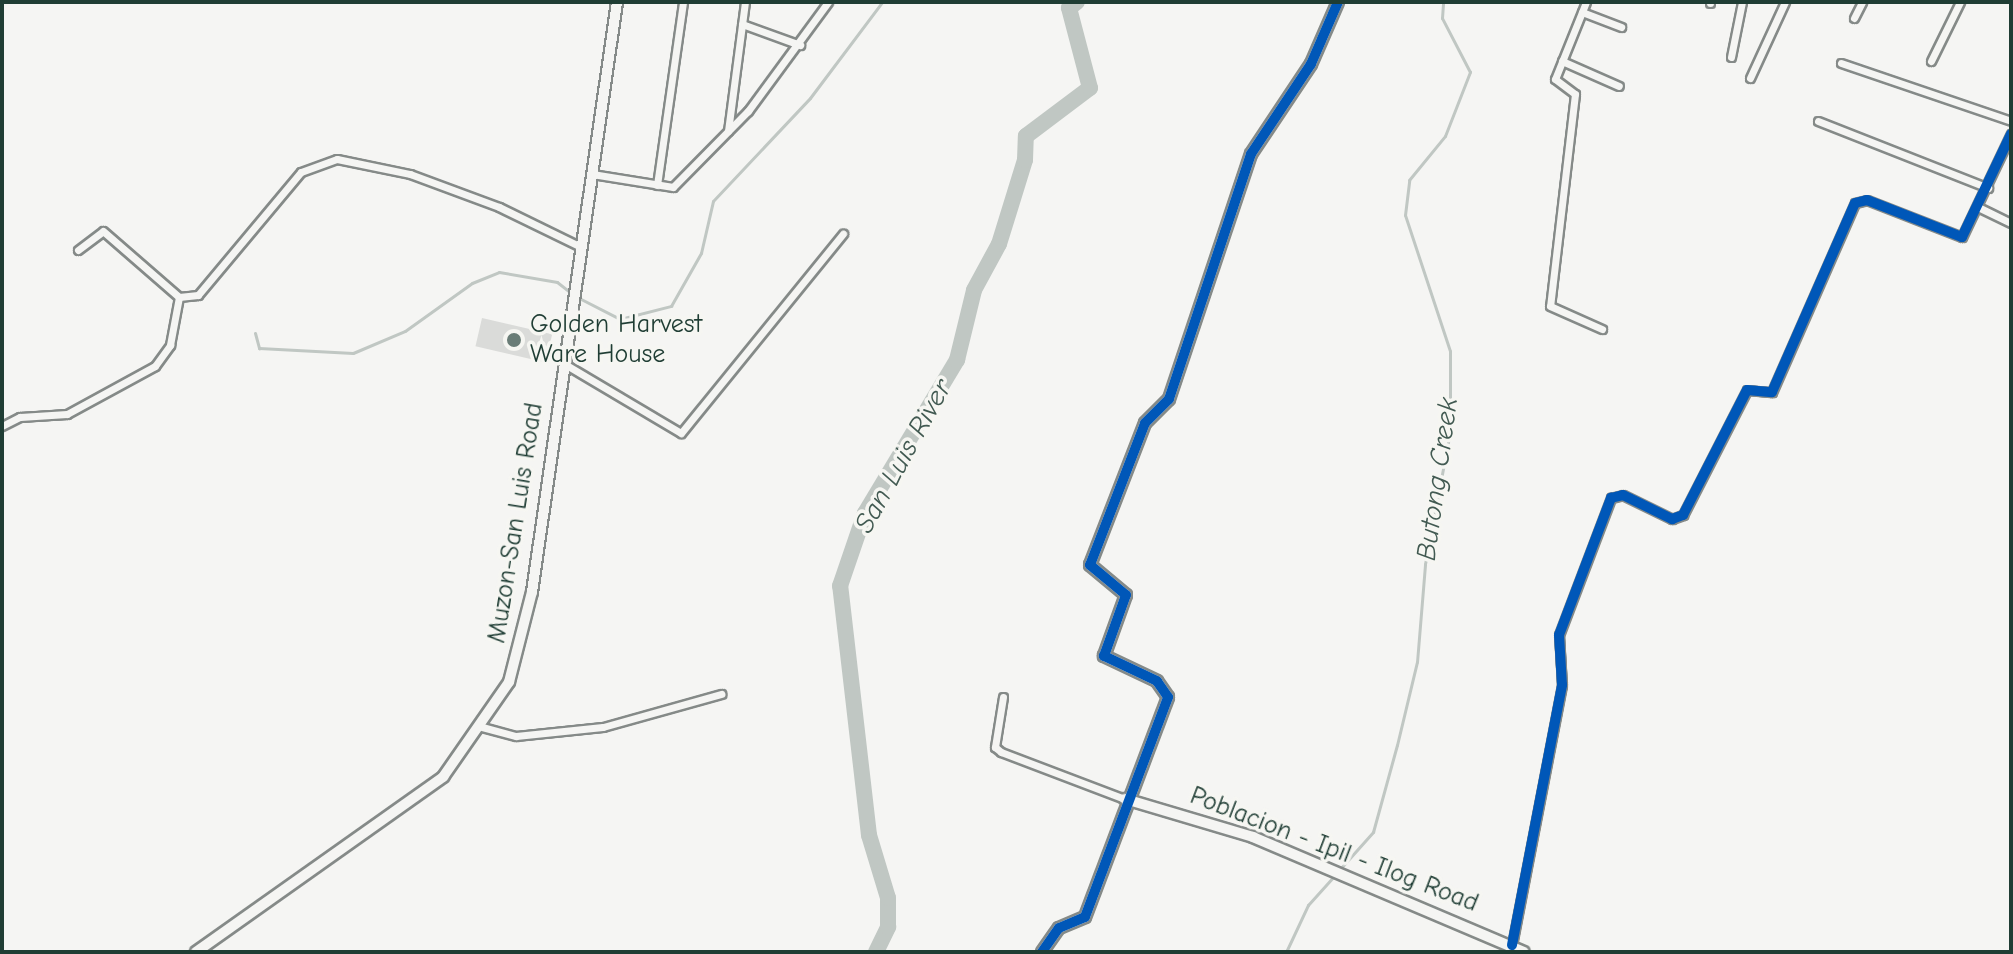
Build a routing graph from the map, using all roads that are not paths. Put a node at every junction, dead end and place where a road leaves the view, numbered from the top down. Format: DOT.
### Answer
graph roads {
  1 [pos="617,2"];
  2 [pos="683,2"];
  3 [pos="745,2"];
  4 [pos="826,2"];
  5 [pos="1338,2"];
  6 [pos="1586,2"];
  7 [pos="1742,2"];
  8 [pos="1785,2"];
  9 [pos="1862,2"];
  10 [pos="1960,2"];
  11 [pos="1582,12"];
  12 [pos="1854,18"];
  13 [pos="742,24"];
  14 [pos="1621,27"];
  15 [pos="800,45"];
  16 [pos="1731,57"];
  17 [pos="1562,61"];
  18 [pos="1931,61"];
  19 [pos="1841,63"];
  20 [pos="1750,78"];
  21 [pos="1619,86"];
  22 [pos="731,109"];
  23 [pos="748,111"];
  24 [pos="1818,121"];
  25 [pos="2011,121"];
  26 [pos="728,133"];
  27 [pos="2011,134"];
  28 [pos="592,174"];
  29 [pos="657,185"];
  30 [pos="1988,188"];
  31 [pos="1980,208"];
  32 [pos="2011,223"];
  33 [pos="843,234"];
  34 [pos="581,247"];
  35 [pos="78,250"];
  36 [pos="179,297"];
  37 [pos="1602,329"];
  38 [pos="563,363"];
  39 [pos="2,426"];
  40 [pos="721,694"];
  41 [pos="1003,697"];
  42 [pos="482,727"];
  43 [pos="1125,799"];
  44 [pos="1512,945"];
  45 [pos="196,952"];
  46 [pos="1042,952"];
  47 [pos="1524,952"];
  1 -- 28 [label="street, Muzon-San Luis Road"];
  2 -- 29 [label="street"];
  3 -- 13 [label="street"];
  4 -- 15 [label="street"];
  5 -- 43 [label="street"];
  6 -- 11 [label="street"];
  7 -- 16 [label="street"];
  8 -- 20 [label="street"];
  9 -- 12 [label="street"];
  10 -- 18 [label="street"];
  11 -- 14 [label="street"];
  11 -- 17 [label="street"];
  13 -- 15 [label="street"];
  13 -- 22 [label="street"];
  15 -- 23 [label="street"];
  17 -- 21 [label="street"];
  17 -- 37 [label="street"];
  19 -- 25 [label="street"];
  22 -- 23 [label="street"];
  22 -- 26 [label="street"];
  23 -- 26 [label="street"];
  24 -- 30 [label="street"];
  26 -- 29 [label="street"];
  27 -- 30 [label="street"];
  28 -- 29 [label="street"];
  28 -- 34 [label="street, Muzon-San Luis Road"];
  30 -- 31 [label="street"];
  31 -- 32 [label="street"];
  31 -- 44 [label="street"];
  33 -- 38 [label="street"];
  34 -- 36 [label="street"];
  34 -- 38 [label="street, Muzon-San Luis Road"];
  35 -- 36 [label="street"];
  36 -- 39 [label="street"];
  38 -- 42 [label="street, Muzon-San Luis Road"];
  40 -- 42 [label="street"];
  41 -- 43 [label="street"];
  42 -- 45 [label="street, Muzon-San Luis Road"];
  43 -- 44 [label="street, Poblacion - Ipil - Ilog Road"];
  43 -- 46 [label="street"];
  44 -- 47 [label="street, Poblacion - Ipil - Ilog Road"];
}
